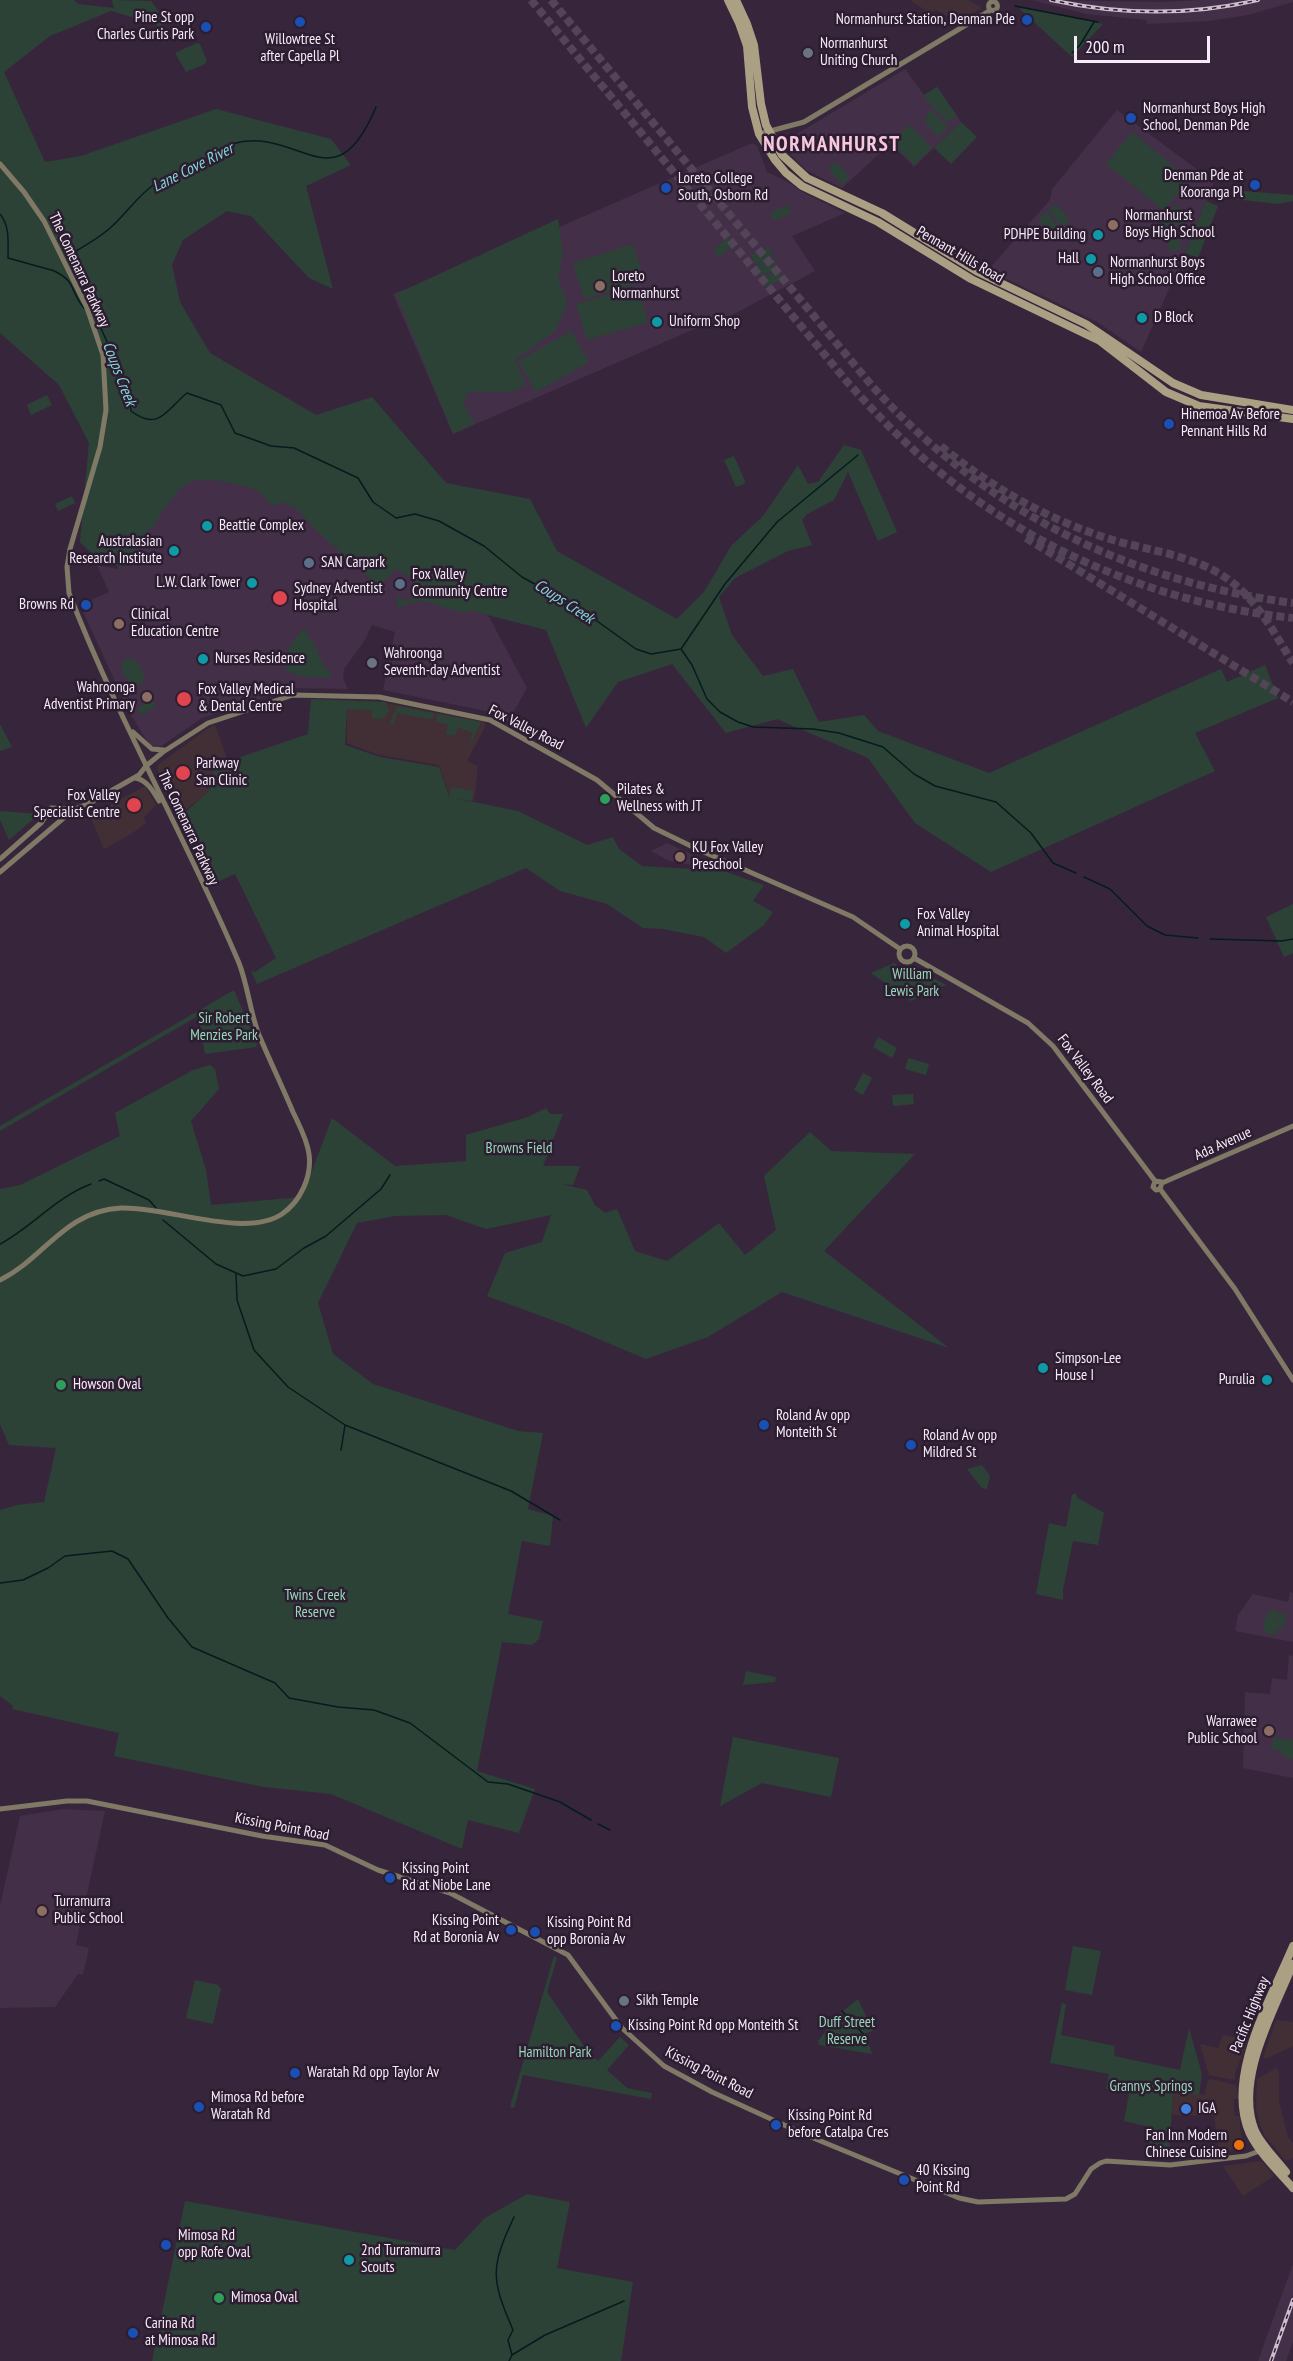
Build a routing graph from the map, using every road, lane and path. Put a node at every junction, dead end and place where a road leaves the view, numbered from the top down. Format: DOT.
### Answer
graph roads {
  1 [pos="728,0"];
  2 [pos="736,0"];
  3 [pos="987,1"];
  4 [pos="769,132"];
  5 [pos="759,134"];
  6 [pos="0,164"];
  7 [pos="1293,410"];
  8 [pos="1293,419"];
  9 [pos="127,723"];
  10 [pos="166,750"];
  11 [pos="146,766"];
  12 [pos="135,778"];
  13 [pos="75,809"];
  14 [pos="168,813"];
  15 [pos="0,859"];
  16 [pos="0,872"];
  17 [pos="900,949"];
  18 [pos="914,958"];
  19 [pos="1293,1126"];
  20 [pos="1161,1186"];
  21 [pos="0,1280"];
  22 [pos="1293,1380"];
  23 [pos="0,1809"];
  24 [pos="1293,1946"];
  25 [pos="1293,1964"];
  26 [pos="1264,2149"];
  27 [pos="1293,2180"];
  28 [pos="1293,2188"];
  1 -- 5 [label="highway, Pennant Hills Road"];
  2 -- 4 [label="highway, Pennant Hills Road"];
  3 -- 4 [label="main road"];
  4 -- 5 [label="main road"];
  4 -- 7 [label="highway, Pennant Hills Road"];
  5 -- 8 [label="highway, Pennant Hills Road"];
  6 -- 9 [label="main road, The Comenarra Parkway"];
  9 -- 10 [label="main road"];
  9 -- 11 [label="main road, The Comenarra Parkway"];
  10 -- 11 [label="main road, Fox Valley Road"];
  10 -- 17 [label="main road, Fox Valley Road"];
  11 -- 12 [label="main road, Fox Valley Road"];
  11 -- 14 [label="main road, The Comenarra Parkway"];
  12 -- 13 [label="main road, Fox Valley Road"];
  12 -- 14 [label="main road"];
  13 -- 15 [label="main road, Fox Valley Road"];
  13 -- 16 [label="main road"];
  14 -- 21 [label="main road, The Comenarra Parkway"];
  17 -- 18 [label="main road"];
  17 -- 18 [label="main road"];
  18 -- 20 [label="main road, Fox Valley Road"];
  19 -- 20 [label="main road, Ada Avenue"];
  20 -- 22 [label="main road"];
  23 -- 26 [label="main road, Kissing Point Road"];
  24 -- 26 [label="highway, Pacific Highway"];
  25 -- 26 [label="highway, Pacific Highway"];
  26 -- 27 [label="highway, Pacific Highway"];
  26 -- 28 [label="highway, Pacific Highway"];
}
